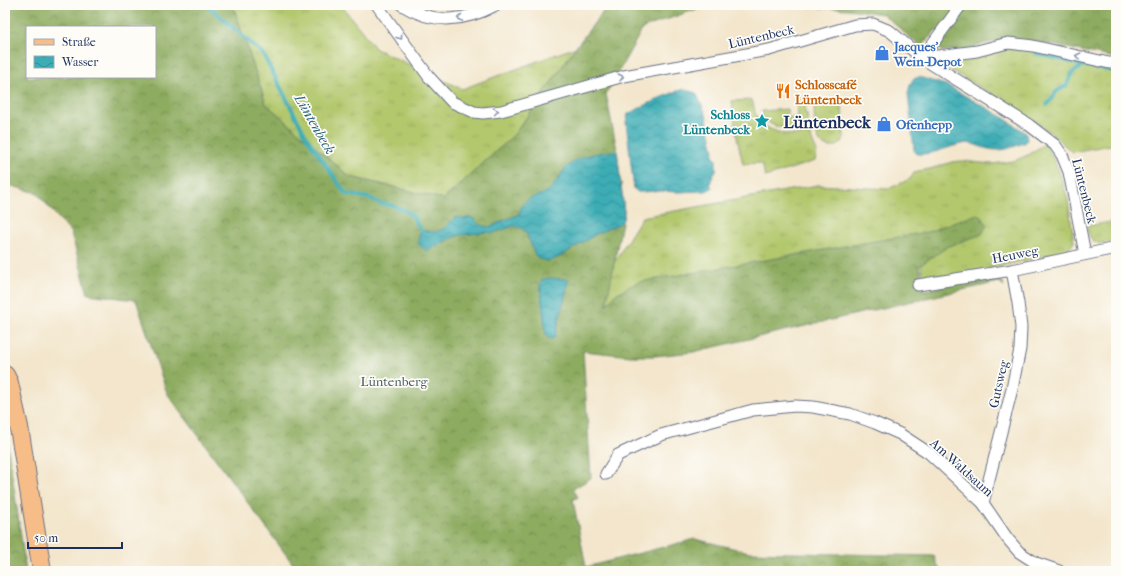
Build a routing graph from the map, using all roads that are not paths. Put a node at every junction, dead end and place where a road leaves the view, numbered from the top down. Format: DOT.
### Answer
graph roads {
  1 [pos="377,5"];
  2 [pos="402,5"];
  3 [pos="496,5"];
  4 [pos="961,5"];
  5 [pos="922,58"];
  6 [pos="1116,63"];
  7 [pos="1116,248"];
  8 [pos="1085,254"];
  9 [pos="1012,270"];
  10 [pos="918,285"];
  11 [pos="5,375"];
  12 [pos="606,474"];
  13 [pos="983,503"];
  14 [pos="42,571"];
  15 [pos="1058,571"];
  1 -- 5 [label="street, Lüntenbeck, one-way"];
  3 -- 2 [label="street, one-way"];
  4 -- 5 [label="street"];
  6 -- 5 [label="street, one-way"];
  5 -- 8 [label="street, Lüntenbeck"];
  7 -- 8 [label="street, Heuweg"];
  8 -- 9 [label="street, Heuweg"];
  9 -- 10 [label="street, Heuweg"];
  9 -- 13 [label="street, Gutsweg"];
  11 -- 14 [label="main road"];
  12 -- 13 [label="street, Am Waldsaum"];
  13 -- 15 [label="street, Am Waldsaum"];
}
